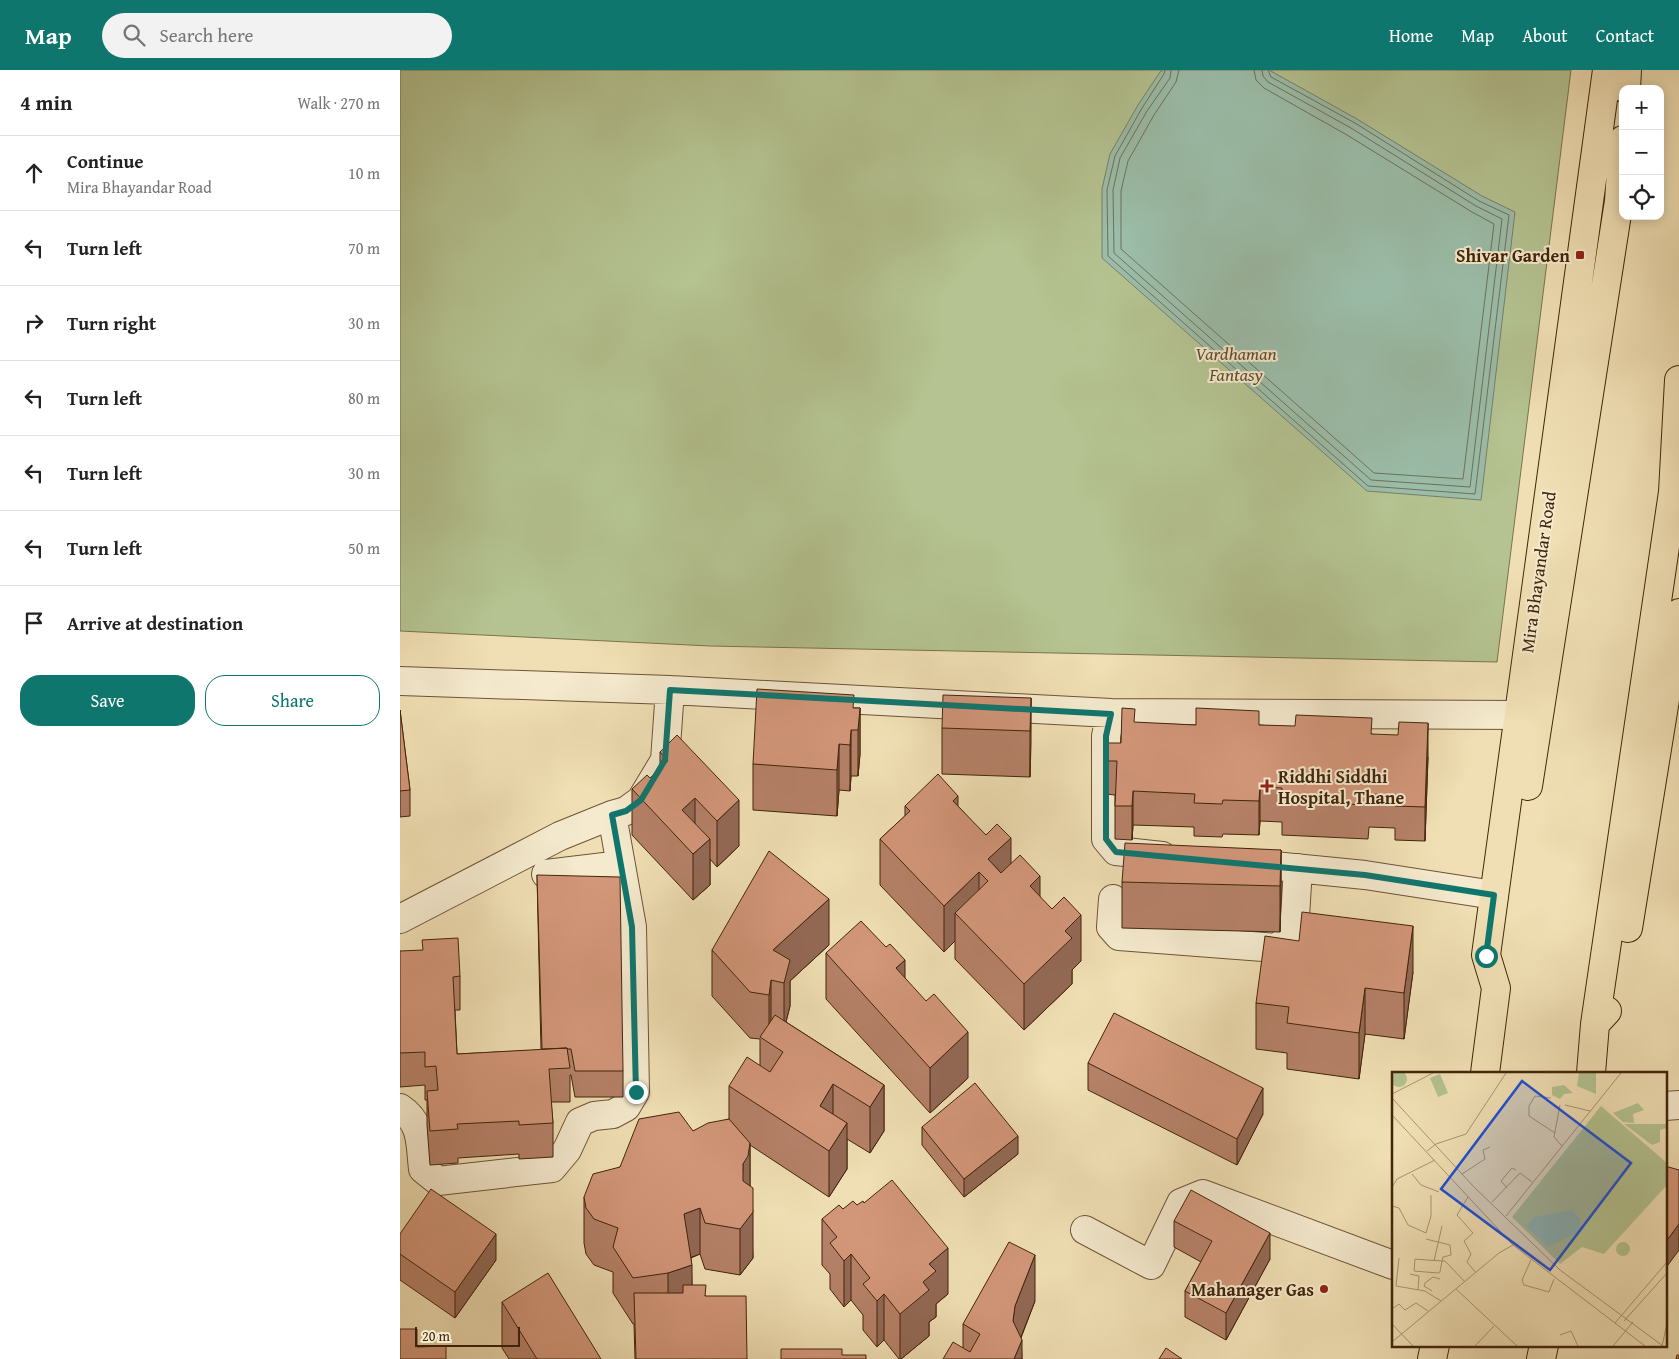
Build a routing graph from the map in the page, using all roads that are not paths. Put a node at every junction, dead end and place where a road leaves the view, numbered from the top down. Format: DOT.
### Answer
graph roads {
  1 [pos="1607,70"];
  2 [pos="1627,70"];
  3 [pos="1626,85"];
  4 [pos="1621,175"];
  5 [pos="1679,380"];
  6 [pos="1679,613"];
  7 [pos="400,681"];
  8 [pos="670,690"];
  9 [pos="1111,714"];
  10 [pos="1519,715"];
  11 [pos="612,815"];
  12 [pos="560,836"];
  13 [pos="1183,858"];
  14 [pos="1221,861"];
  15 [pos="621,866"];
  16 [pos="1298,868"];
  17 [pos="1494,895"];
  18 [pos="1113,899"];
  19 [pos="400,919"];
  20 [pos="1496,988"];
  21 [pos="1595,1024"];
  22 [pos="1485,1072"];
  23 [pos="1591,1072"];
  24 [pos="1679,1105"];
  25 [pos="1666,1106"];
  26 [pos="400,1108"];
  27 [pos="1085,1230"];
  28 [pos="1392,1264"];
  29 [pos="1435,1346"];
  30 [pos="1544,1346"];
  31 [pos="1432,1359"];
  32 [pos="1541,1359"];
  1 -- 10 [label="main road, Mira Bhayandar Road"];
  2 -- 3 [label="main road"];
  4 -- 20 [label="main road"];
  5 -- 21 [label="main road"];
  6 -- 21 [label="main road"];
  7 -- 8 [label="street"];
  8 -- 9 [label="street"];
  8 -- 11 [label="street"];
  9 -- 10 [label="street"];
  9 -- 13 [label="street"];
  10 -- 17 [label="main road, Mira Bhayandar Road"];
  11 -- 12 [label="street"];
  11 -- 15 [label="street"];
  12 -- 15 [label="street"];
  12 -- 19 [label="street"];
  14 -- 16 [label="street"];
  15 -- 26 [label="street"];
  16 -- 17 [label="street"];
  16 -- 18 [label="street"];
  17 -- 20 [label="main road, Mira Bhayandar Road"];
  20 -- 22 [label="main road, Mira Bhayandar Road"];
  21 -- 23 [label="main road"];
  24 -- 25 [label="street"];
  27 -- 28 [label="street"];
  29 -- 31 [label="main road"];
  30 -- 32 [label="main road"];
}
